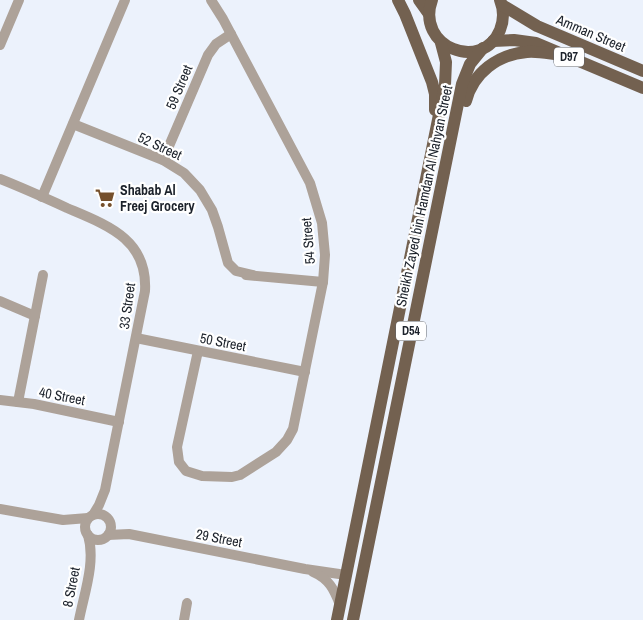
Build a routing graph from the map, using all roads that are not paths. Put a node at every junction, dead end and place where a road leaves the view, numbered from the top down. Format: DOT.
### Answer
graph roads {
  1 [pos="19,0"];
  2 [pos="125,0"];
  3 [pos="210,0"];
  4 [pos="398,0"];
  5 [pos="419,0"];
  6 [pos="432,0"];
  7 [pos="501,3"];
  8 [pos="429,14"];
  9 [pos="231,34"];
  10 [pos="441,43"];
  11 [pos="0,44"];
  12 [pos="488,45"];
  13 [pos="563,55"];
  14 [pos="643,71"];
  15 [pos="643,88"];
  16 [pos="73,124"];
  17 [pos="452,138"];
  18 [pos="434,143"];
  19 [pos="163,160"];
  20 [pos="0,179"];
  21 [pos="42,197"];
  22 [pos="43,275"];
  23 [pos="322,282"];
  24 [pos="0,301"];
  25 [pos="35,316"];
  26 [pos="136,338"];
  27 [pos="198,350"];
  28 [pos="305,372"];
  29 [pos="0,400"];
  30 [pos="18,402"];
  31 [pos="119,422"];
  32 [pos="105,490"];
  33 [pos="0,509"];
  34 [pos="90,516"];
  35 [pos="108,519"];
  36 [pos="63,520"];
  37 [pos="87,534"];
  38 [pos="129,534"];
  39 [pos="106,537"];
  40 [pos="91,560"];
  41 [pos="305,569"];
  42 [pos="346,575"];
  43 [pos="187,603"];
  44 [pos="340,606"];
  45 [pos="353,619"];
  46 [pos="79,620"];
  47 [pos="184,620"];
  48 [pos="337,620"];
  1 -- 11 [label="street"];
  2 -- 16 [label="street"];
  3 -- 9 [label="street, 54 Street"];
  4 -- 18 [label="main road"];
  5 -- 8 [label="main road"];
  6 -- 8 [label="main road"];
  7 -- 12 [label="main road, Sheikh Zayed bin Hamdan Al Nahyan Street"];
  7 -- 14 [label="main road, Amman Street / D97"];
  8 -- 10 [label="main road, Sheikh Zayed bin Hamdan Al Nahyan Street"];
  9 -- 19 [label="street, 59 Street"];
  9 -- 23 [label="street, 54 Street"];
  10 -- 12 [label="main road"];
  10 -- 18 [label="main road, Sheikh Zayed bin Hamdan Al Nahyan Street / D54"];
  12 -- 13 [label="main road, D97"];
  12 -- 17 [label="main road, Sheikh Zayed bin Hamdan Al Nahyan Street / D54"];
  13 -- 15 [label="main road, D97"];
  13 -- 17 [label="main road"];
  16 -- 19 [label="street, 52 Street"];
  16 -- 21 [label="street"];
  17 -- 45 [label="main road, Sheikh Zayed bin Hamdan Al Nahyan Street / D54"];
  18 -- 42 [label="main road, Sheikh Zayed bin Hamdan Al Nahyan Street / D54"];
  19 -- 23 [label="street, 52 Street"];
  20 -- 21 [label="street, 33 Street"];
  21 -- 26 [label="street, 33 Street"];
  22 -- 25 [label="street"];
  23 -- 28 [label="street, 54 Street"];
  24 -- 25 [label="street"];
  25 -- 30 [label="street"];
  26 -- 27 [label="street, 50 Street"];
  26 -- 31 [label="street, 33 Street"];
  27 -- 28 [label="street, 50 Street"];
  27 -- 28 [label="street, 54 Street"];
  29 -- 30 [label="street, 40 Street"];
  30 -- 31 [label="street, 40 Street"];
  31 -- 32 [label="street, 33 Street"];
  32 -- 34 [label="street, 33 Street"];
  32 -- 35 [label="street, 33 Street"];
  33 -- 36 [label="street"];
  34 -- 35 [label="street"];
  34 -- 36 [label="street"];
  34 -- 37 [label="street"];
  35 -- 38 [label="street, 29 Street"];
  35 -- 39 [label="street"];
  36 -- 37 [label="street"];
  37 -- 39 [label="street"];
  37 -- 40 [label="street, 8 Street"];
  38 -- 39 [label="street, 29 Street"];
  38 -- 41 [label="street, 29 Street"];
  39 -- 40 [label="street, 8 Street"];
  40 -- 46 [label="street, 8 Street"];
  41 -- 42 [label="street, 29 Street"];
  41 -- 44 [label="street, 29 Street"];
  42 -- 44 [label="main road, Sheikh Zayed bin Hamdan Al Nahyan Street / D54"];
  42 -- 45 [label="main road"];
  43 -- 47 [label="street"];
  44 -- 48 [label="main road, Sheikh Zayed bin Hamdan Al Nahyan Street / D54"];
}
